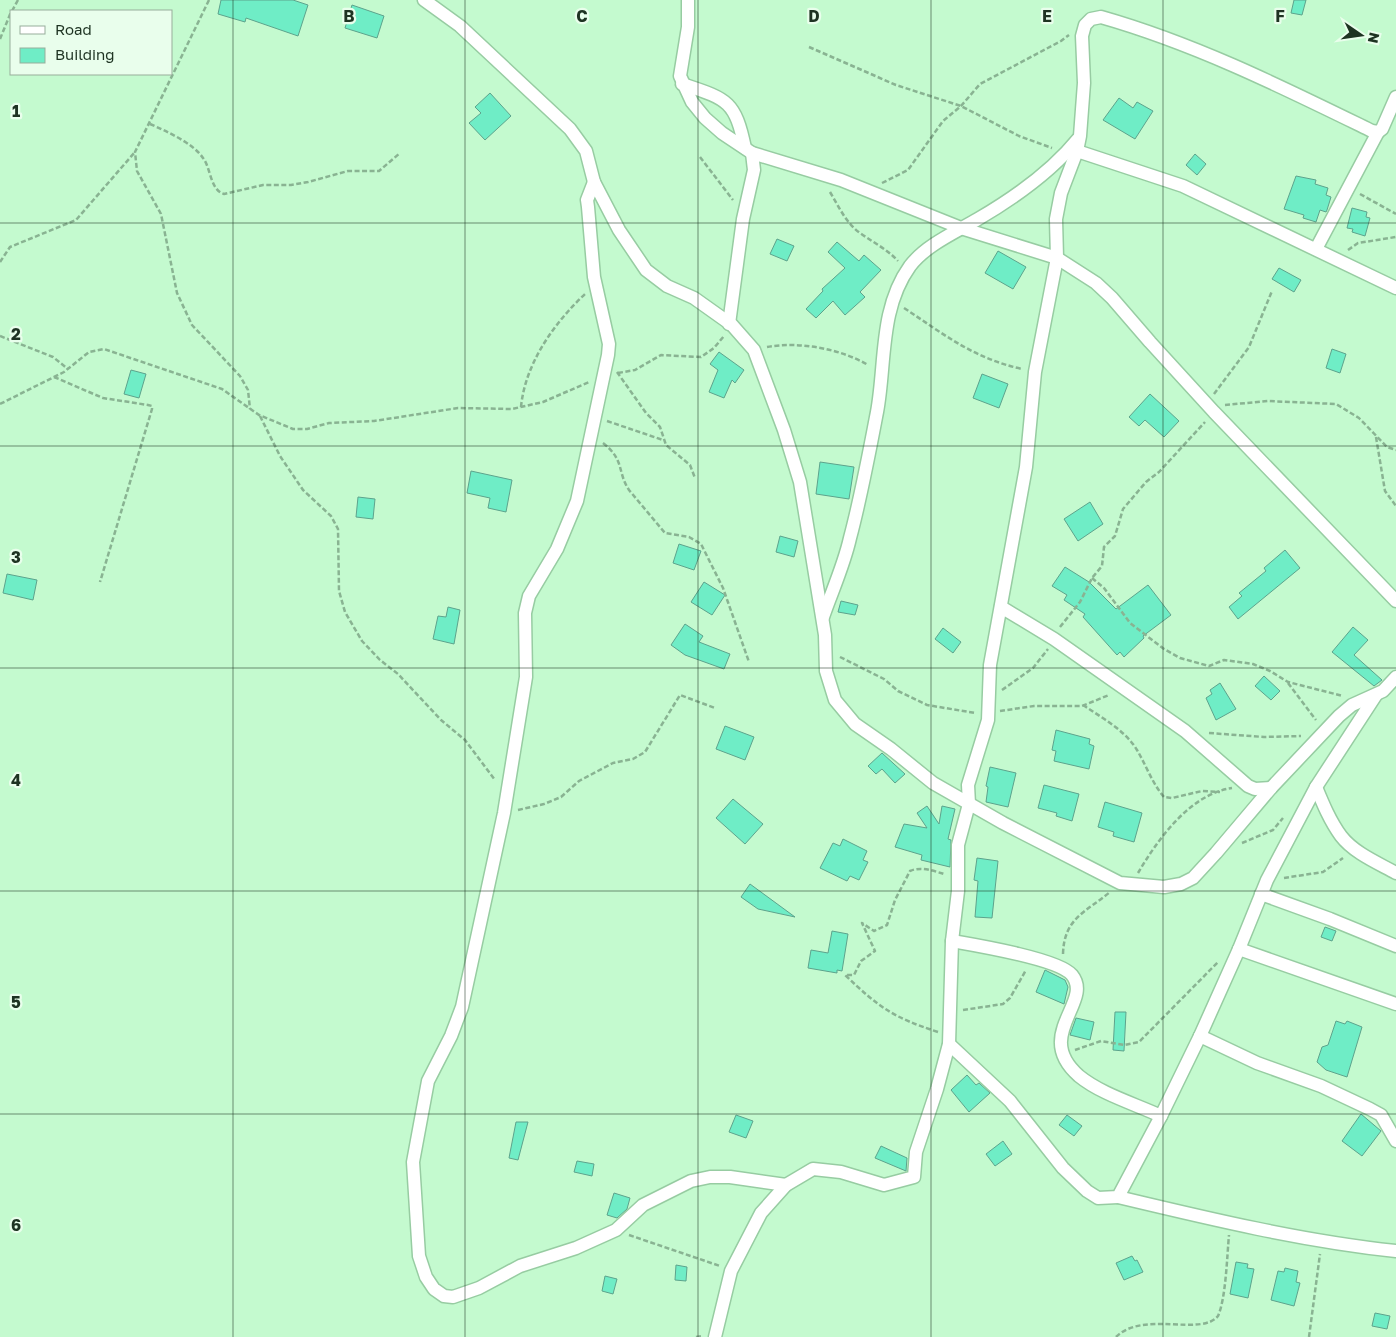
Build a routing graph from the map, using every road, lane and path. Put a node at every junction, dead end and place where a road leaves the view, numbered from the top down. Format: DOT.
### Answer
graph roads {
  1 [pos="209,0"];
  2 [pos="424,0"];
  3 [pos="688,0"];
  4 [pos="10,14"];
  5 [pos="1085,25"];
  6 [pos="0,39"];
  7 [pos="809,47"];
  8 [pos="682,84"];
  9 [pos="1396,97"];
  10 [pos="961,106"];
  11 [pos="150,124"];
  12 [pos="1381,129"];
  13 [pos="1396,131"];
  14 [pos="748,151"];
  15 [pos="135,152"];
  16 [pos="1071,152"];
  17 [pos="400,153"];
  18 [pos="700,157"];
  19 [pos="822,175"];
  20 [pos="594,182"];
  21 [pos="1349,188"];
  22 [pos="868,192"];
  23 [pos="1396,214"];
  24 [pos="743,219"];
  25 [pos="961,228"];
  26 [pos="1396,237"];
  27 [pos="1316,249"];
  28 [pos="1057,258"];
  29 [pos="1336,260"];
  30 [pos="0,262"];
  31 [pos="908,271"];
  32 [pos="594,277"];
  33 [pos="1396,288"];
  34 [pos="1272,291"];
  35 [pos="894,304"];
  36 [pos="730,324"];
  37 [pos="0,336"];
  38 [pos="754,350"];
  39 [pos="608,355"];
  40 [pos="68,369"];
  41 [pos="1035,372"];
  42 [pos="618,373"];
  43 [pos="52,376"];
  44 [pos="604,376"];
  45 [pos="880,384"];
  46 [pos="0,404"];
  47 [pos="521,407"];
  48 [pos="1210,408"];
  49 [pos="250,409"];
  50 [pos="259,415"];
  51 [pos="594,417"];
  52 [pos="590,433"];
  53 [pos="1376,436"];
  54 [pos="663,440"];
  55 [pos="1396,450"];
  56 [pos="695,478"];
  57 [pos="1396,506"];
  58 [pos="1092,578"];
  59 [pos="100,582"];
  60 [pos="1396,601"];
  61 [pos="1000,607"];
  62 [pos="822,619"];
  63 [pos="1054,639"];
  64 [pos="838,656"];
  65 [pos="749,662"];
  66 [pos="1396,678"];
  67 [pos="1288,682"];
  68 [pos="1124,689"];
  69 [pos="1371,697"];
  70 [pos="1083,705"];
  71 [pos="715,708"];
  72 [pos="988,713"];
  73 [pos="1324,730"];
  74 [pos="1185,731"];
  75 [pos="1248,786"];
  76 [pos="1316,787"];
  77 [pos="1271,788"];
  78 [pos="1220,792"];
  79 [pos="506,794"];
  80 [pos="969,804"];
  81 [pos="504,813"];
  82 [pos="1284,818"];
  83 [pos="1353,848"];
  84 [pos="1216,853"];
  85 [pos="1396,874"];
  86 [pos="958,877"];
  87 [pos="1267,880"];
  88 [pos="1126,884"];
  89 [pos="1260,894"];
  90 [pos="952,941"];
  91 [pos="1396,946"];
  92 [pos="1239,949"];
  93 [pos="1038,960"];
  94 [pos="1220,960"];
  95 [pos="1063,968"];
  96 [pos="1396,1004"];
  97 [pos="951,1011"];
  98 [pos="1200,1036"];
  99 [pos="949,1040"];
  100 [pos="1062,1052"];
  101 [pos="1161,1116"];
  102 [pos="1396,1140"];
  103 [pos="786,1186"];
  104 [pos="1118,1197"];
  105 [pos="1230,1224"];
  106 [pos="616,1230"];
  107 [pos="1321,1241"];
  108 [pos="1396,1251"];
  109 [pos="731,1271"];
  110 [pos="1207,1328"];
  111 [pos="1161,1329"];
  112 [pos="715,1337"];
  113 [pos="1116,1337"];
  114 [pos="1310,1337"];
  1 -- 11 [label="path"];
  2 -- 20 [label="street"];
  3 -- 8 [label="street"];
  4 -- 6 [label="path"];
  5 -- 10 [label="path"];
  5 -- 12 [label="street"];
  5 -- 16 [label="street"];
  7 -- 10 [label="path"];
  8 -- 14 [label="street"];
  8 -- 14 [label="street"];
  9 -- 12 [label="street"];
  10 -- 16 [label="path"];
  10 -- 22 [label="path"];
  11 -- 15 [label="path"];
  11 -- 17 [label="path"];
  12 -- 13 [label="street"];
  12 -- 21 [label="street"];
  14 -- 19 [label="street"];
  14 -- 24 [label="street"];
  15 -- 30 [label="path"];
  15 -- 49 [label="path"];
  16 -- 25 [label="street"];
  16 -- 27 [label="street"];
  16 -- 28 [label="street"];
  18 -- 24 [label="path"];
  19 -- 22 [label="street"];
  19 -- 31 [label="path"];
  20 -- 32 [label="street"];
  20 -- 36 [label="street"];
  21 -- 23 [label="path"];
  21 -- 27 [label="street"];
  22 -- 25 [label="street"];
  24 -- 36 [label="street"];
  25 -- 28 [label="street"];
  25 -- 31 [label="street"];
  26 -- 29 [label="path"];
  27 -- 29 [label="street"];
  28 -- 41 [label="street"];
  28 -- 48 [label="street"];
  29 -- 33 [label="street"];
  31 -- 35 [label="street"];
  32 -- 39 [label="street"];
  32 -- 47 [label="path"];
  34 -- 48 [label="path"];
  35 -- 41 [label="path"];
  35 -- 45 [label="street"];
  36 -- 38 [label="street"];
  36 -- 42 [label="path"];
  37 -- 40 [label="path"];
  38 -- 45 [label="path"];
  38 -- 62 [label="street"];
  39 -- 42 [label="path"];
  39 -- 44 [label="street"];
  40 -- 43 [label="path"];
  40 -- 49 [label="path"];
  41 -- 61 [label="street"];
  42 -- 54 [label="path"];
  43 -- 46 [label="path"];
  43 -- 59 [label="path"];
  44 -- 47 [label="path"];
  44 -- 51 [label="street"];
  45 -- 62 [label="street"];
  47 -- 50 [label="path"];
  48 -- 53 [label="path"];
  48 -- 58 [label="path"];
  48 -- 60 [label="street"];
  49 -- 50 [label="path"];
  50 -- 79 [label="path"];
  51 -- 52 [label="street"];
  51 -- 54 [label="path"];
  52 -- 65 [label="path"];
  52 -- 79 [label="street"];
  53 -- 55 [label="path"];
  53 -- 57 [label="path"];
  54 -- 56 [label="path"];
  58 -- 63 [label="path"];
  58 -- 67 [label="path"];
  61 -- 63 [label="street"];
  61 -- 72 [label="street"];
  62 -- 80 [label="street"];
  63 -- 68 [label="street"];
  63 -- 72 [label="path"];
  64 -- 72 [label="path"];
  66 -- 69 [label="street"];
  67 -- 69 [label="path"];
  67 -- 73 [label="path"];
  68 -- 70 [label="path"];
  68 -- 74 [label="street"];
  69 -- 73 [label="street"];
  69 -- 76 [label="street"];
  70 -- 72 [label="path"];
  70 -- 78 [label="path"];
  71 -- 81 [label="path"];
  72 -- 80 [label="street"];
  73 -- 74 [label="path"];
  73 -- 77 [label="street"];
  74 -- 75 [label="street"];
  75 -- 77 [label="street"];
  75 -- 78 [label="path"];
  76 -- 83 [label="street"];
  76 -- 87 [label="street"];
  77 -- 84 [label="street"];
  78 -- 88 [label="path"];
  79 -- 81 [label="street"];
  80 -- 86 [label="street"];
  80 -- 88 [label="street"];
  81 -- 106 [label="street"];
  82 -- 84 [label="path"];
  83 -- 85 [label="street"];
  83 -- 87 [label="path"];
  84 -- 88 [label="street"];
  86 -- 90 [label="street"];
  86 -- 99 [label="path"];
  87 -- 89 [label="street"];
  88 -- 95 [label="path"];
  89 -- 91 [label="street"];
  89 -- 92 [label="street"];
  90 -- 93 [label="street"];
  90 -- 97 [label="street"];
  92 -- 96 [label="street"];
  92 -- 98 [label="street"];
  93 -- 95 [label="street"];
  93 -- 97 [label="path"];
  94 -- 100 [label="path"];
  95 -- 100 [label="street"];
  97 -- 99 [label="street"];
  98 -- 101 [label="street"];
  98 -- 102 [label="street"];
  99 -- 103 [label="street"];
  99 -- 104 [label="street"];
  100 -- 101 [label="street"];
  101 -- 104 [label="street"];
  103 -- 106 [label="street"];
  103 -- 109 [label="street"];
  104 -- 105 [label="street"];
  105 -- 107 [label="street"];
  105 -- 110 [label="path"];
  106 -- 109 [label="path"];
  107 -- 108 [label="street"];
  107 -- 114 [label="path"];
  109 -- 112 [label="street"];
  111 -- 113 [label="path"];
}
